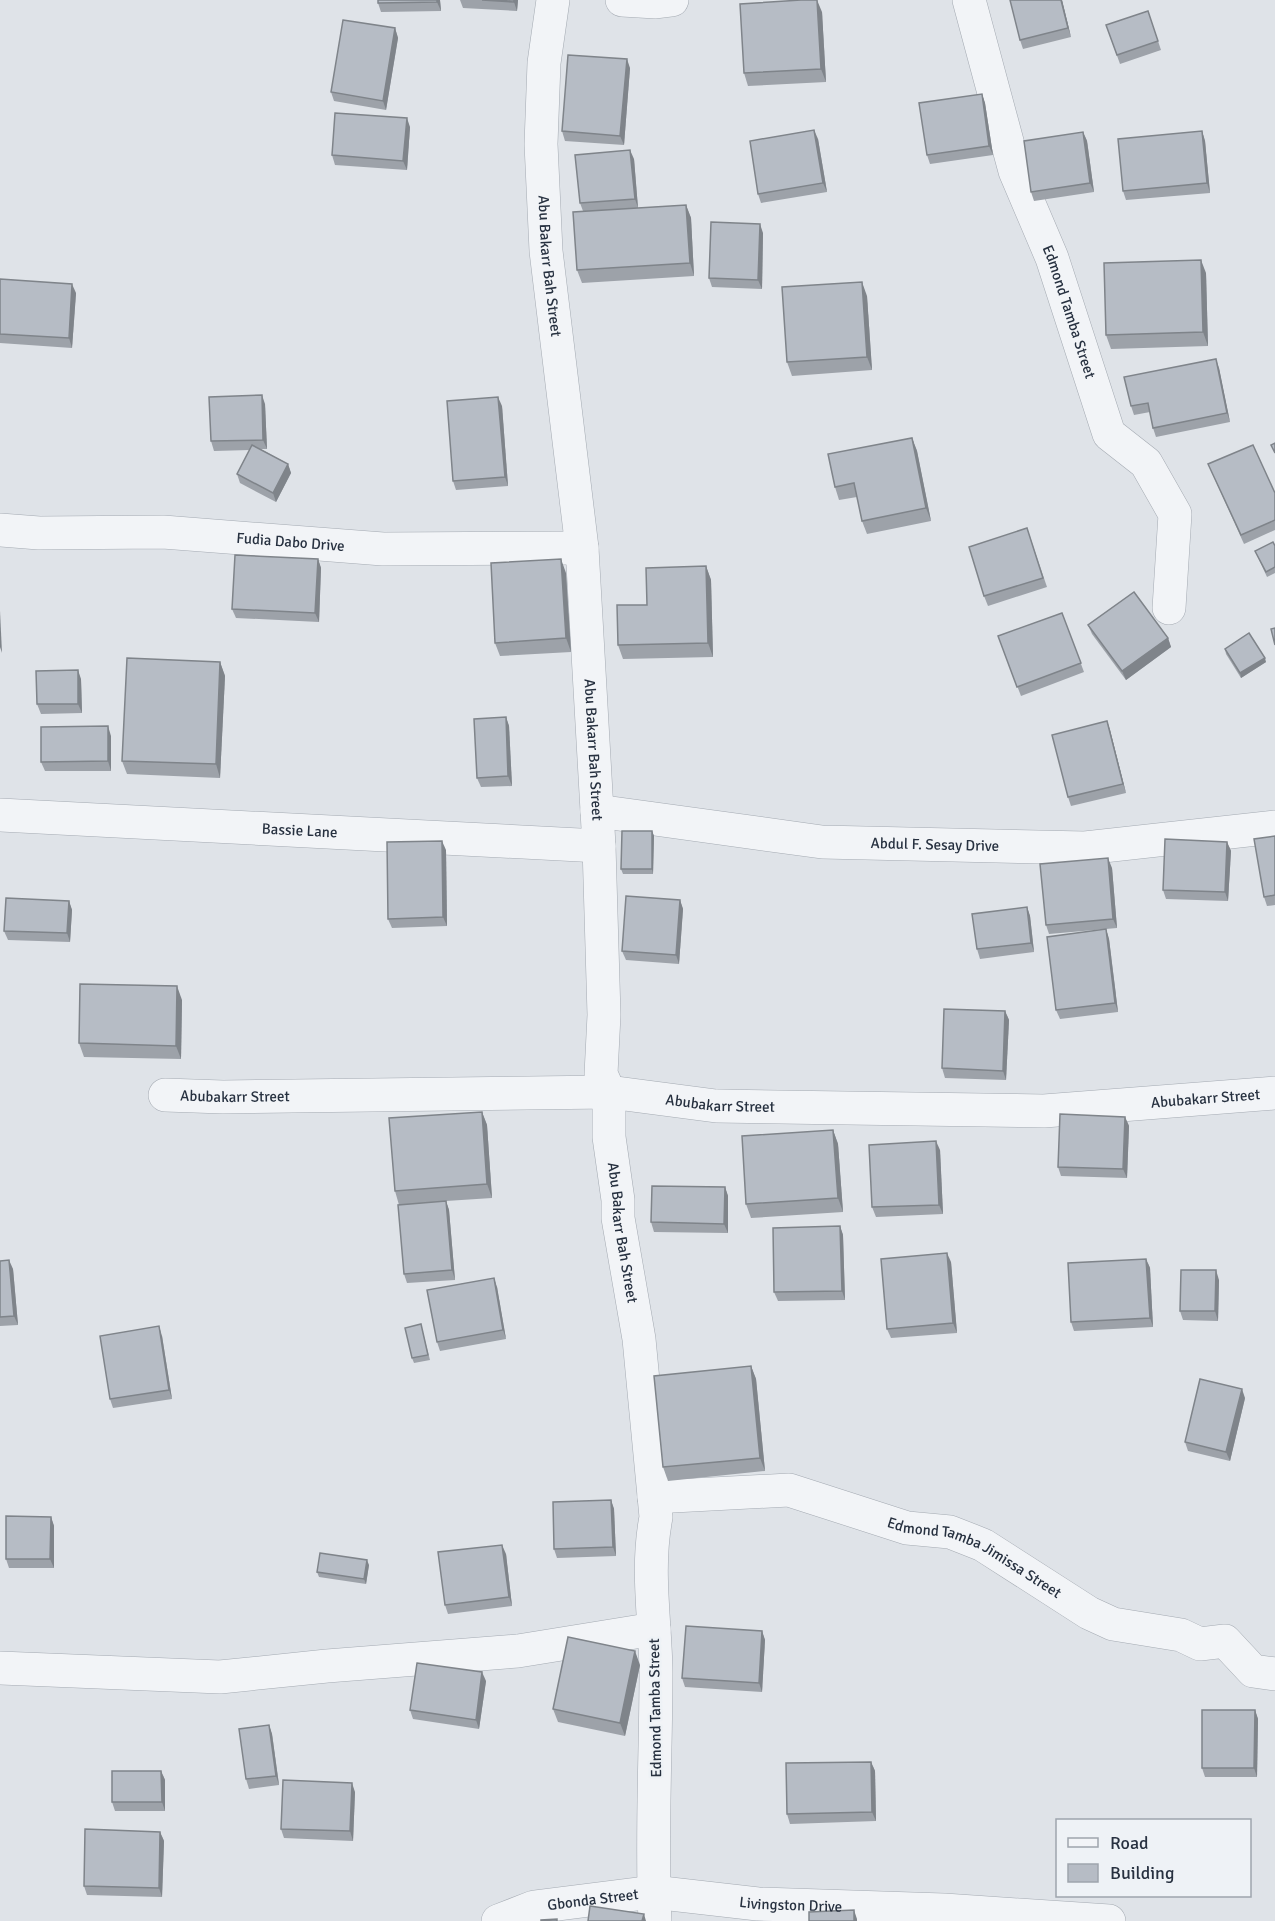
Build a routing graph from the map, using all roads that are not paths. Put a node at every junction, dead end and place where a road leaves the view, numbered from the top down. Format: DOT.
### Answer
graph roads {
  1 [pos="553,0"];
  2 [pos="622,0"];
  3 [pos="672,0"];
  4 [pos="969,0"];
  5 [pos="0,530"];
  6 [pos="582,548"];
  7 [pos="1169,608"];
  8 [pos="597,811"];
  9 [pos="0,815"];
  10 [pos="1275,827"];
  11 [pos="599,846"];
  12 [pos="609,1092"];
  13 [pos="1275,1093"];
  14 [pos="165,1095"];
  15 [pos="654,1497"];
  16 [pos="654,1629"];
  17 [pos="0,1668"];
  18 [pos="1275,1674"];
  19 [pos="654,1906"];
  20 [pos="498,1921"];
  21 [pos="1109,1921"];
  1 -- 6 [label="street, Abu Bakarr Bah Street"];
  2 -- 3 [label="street"];
  4 -- 7 [label="street, Edmond Tamba Street"];
  5 -- 6 [label="street, Fudia Dabo Drive"];
  6 -- 8 [label="street, Abu Bakarr Bah Street"];
  8 -- 10 [label="street, Abdul F. Sesay Drive"];
  8 -- 11 [label="street, Abu Bakarr Bah Street"];
  9 -- 11 [label="street, Bassie Lane"];
  11 -- 12 [label="street, Abu Bakarr Bah Street"];
  12 -- 13 [label="street, Abubakarr Street"];
  12 -- 14 [label="street, Abubakarr Street"];
  12 -- 15 [label="street, Abu Bakarr Bah Street"];
  15 -- 16 [label="street, Edmond Tamba Street"];
  15 -- 18 [label="street, Edmond Tamba Jimissa Street"];
  16 -- 17 [label="street"];
  16 -- 19 [label="street, Edmond Tamba Street"];
  19 -- 20 [label="street, Gbonda Street"];
  19 -- 21 [label="street, Livingston Drive"];
}
